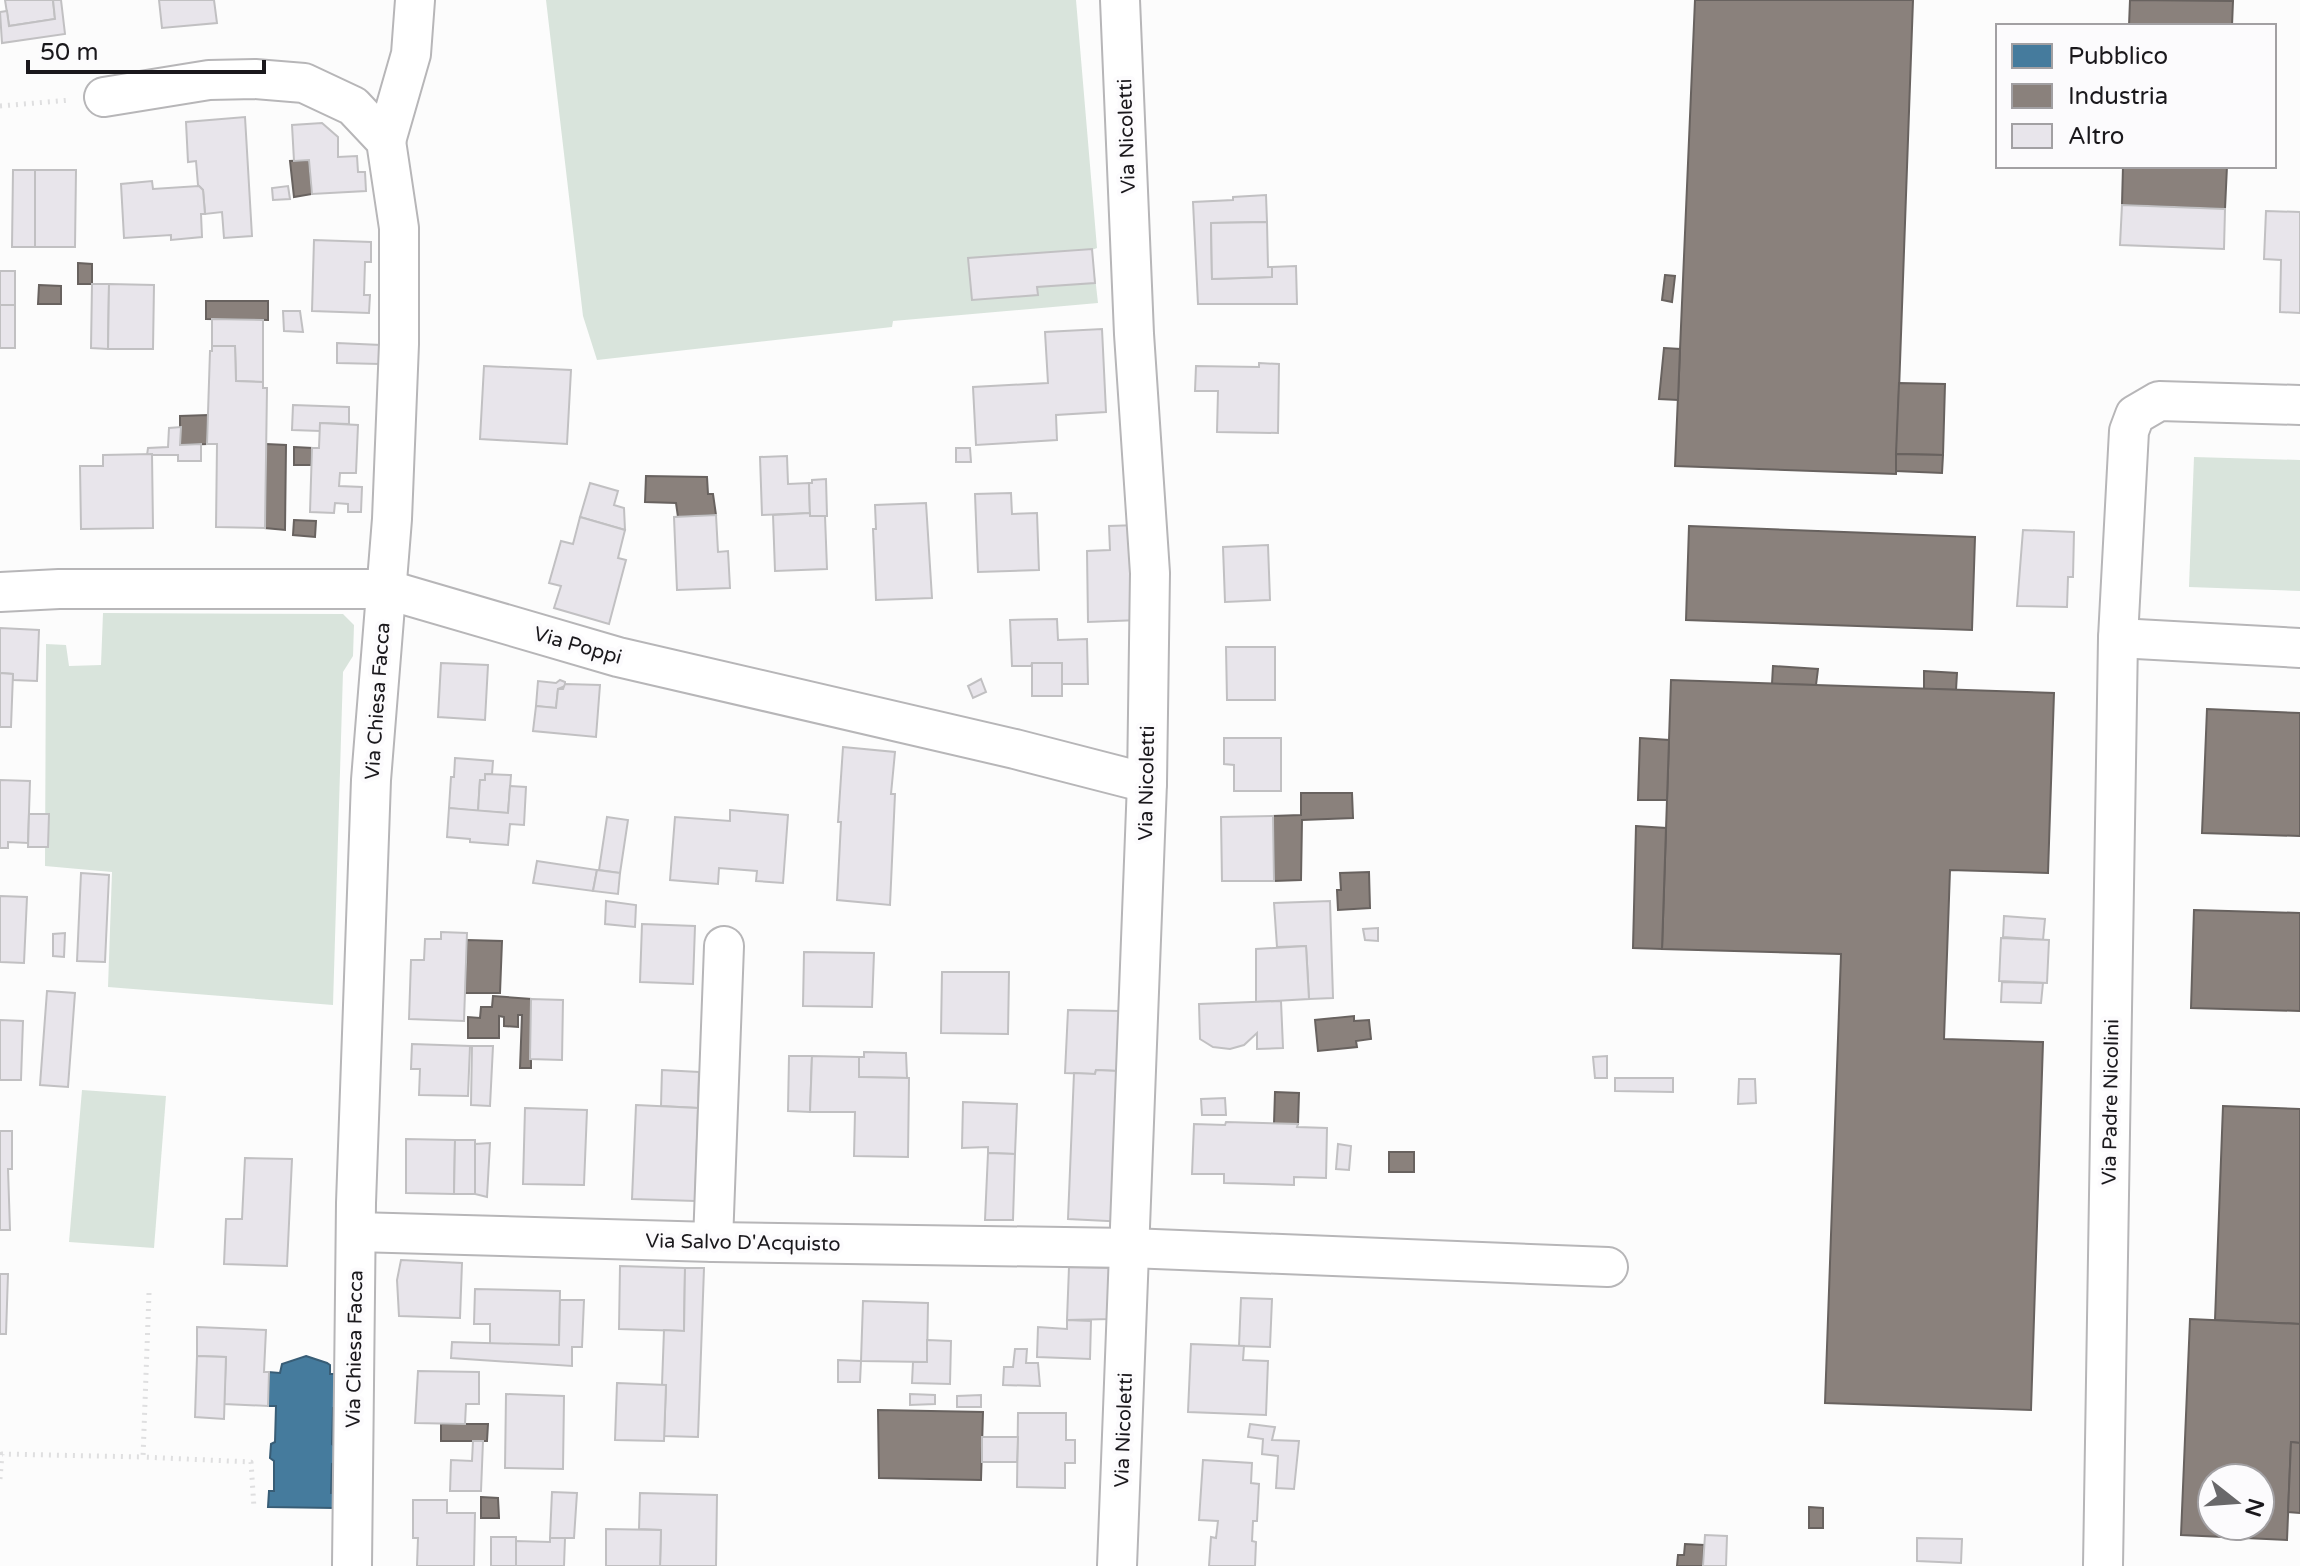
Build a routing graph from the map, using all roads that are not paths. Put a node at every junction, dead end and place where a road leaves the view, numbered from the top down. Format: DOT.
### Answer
graph roads {
  1 [pos="415,0"];
  2 [pos="1120,0"];
  3 [pos="104,97"];
  4 [pos="386,141"];
  5 [pos="2300,405"];
  6 [pos="385,589"];
  7 [pos="0,592"];
  8 [pos="2118,638"];
  9 [pos="2300,648"];
  10 [pos="1147,783"];
  11 [pos="724,946"];
  12 [pos="356,1232"];
  13 [pos="713,1242"];
  14 [pos="1130,1248"];
  15 [pos="1608,1267"];
  16 [pos="352,1566"];
  17 [pos="1117,1566"];
  18 [pos="2103,1566"];
  1 -- 4 [label="street"];
  2 -- 10 [label="street, Via Nicoletti"];
  3 -- 4 [label="street"];
  4 -- 6 [label="street, Via Chiesa Facca"];
  5 -- 8 [label="street, Via Padre Nicolini"];
  6 -- 7 [label="street, Via Poppi"];
  6 -- 10 [label="street, Via Poppi"];
  6 -- 12 [label="street, Via Chiesa Facca"];
  8 -- 9 [label="street"];
  8 -- 18 [label="street, Via Padre Nicolini"];
  10 -- 14 [label="street, Via Nicoletti"];
  11 -- 13 [label="street"];
  12 -- 13 [label="street, Via Salvo D'Acquisto"];
  12 -- 16 [label="street, Via Chiesa Facca"];
  13 -- 14 [label="street, Via Salvo D'Acquisto"];
  14 -- 15 [label="street, Via Salvo D'Acquisto"];
  14 -- 17 [label="street, Via Nicoletti"];
}
